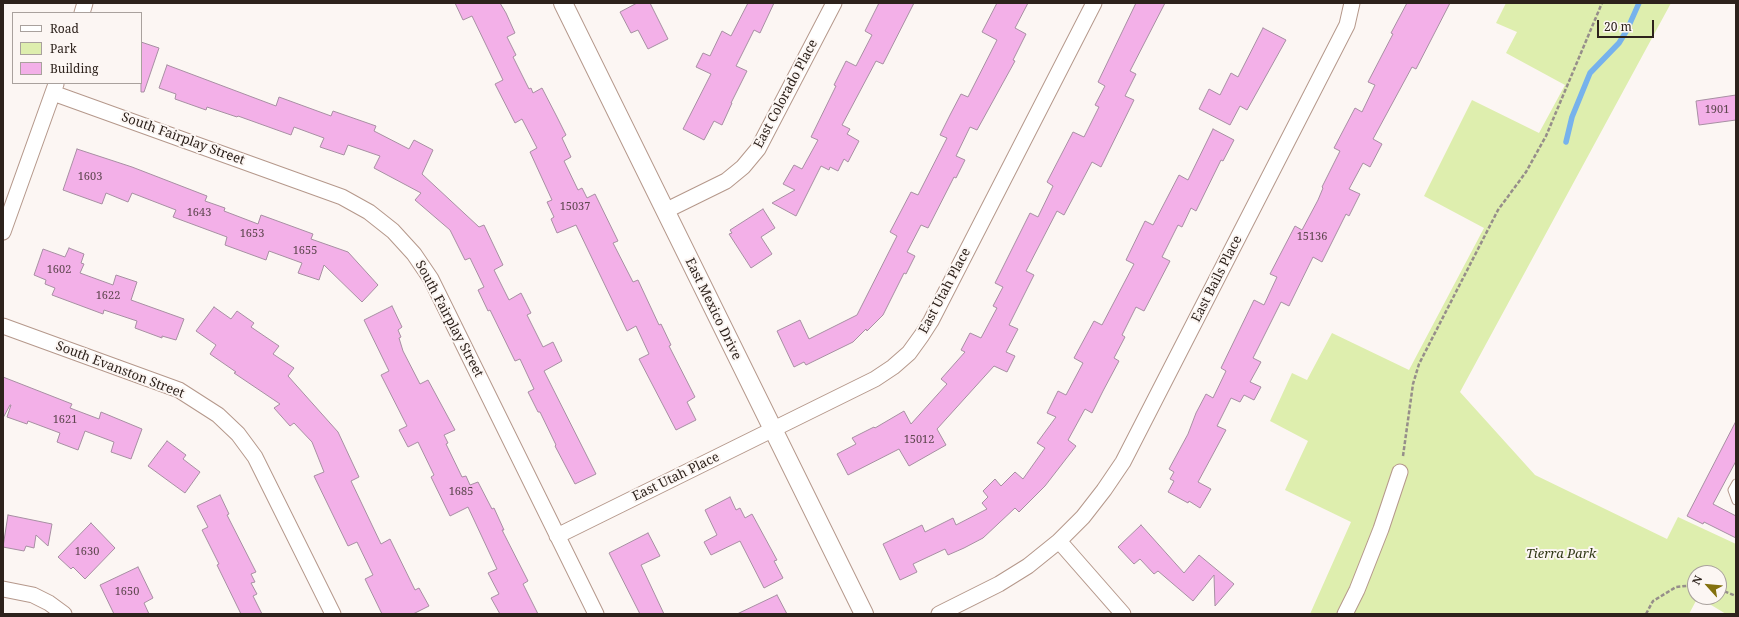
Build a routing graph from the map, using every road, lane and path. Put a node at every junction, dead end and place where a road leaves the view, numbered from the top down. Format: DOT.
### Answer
graph roads {
  1 [pos="563,3"];
  2 [pos="834,3"];
  3 [pos="1094,3"];
  4 [pos="1352,3"];
  5 [pos="1602,3"];
  6 [pos="55,88"];
  7 [pos="665,212"];
  8 [pos="3,232"];
  9 [pos="3,326"];
  10 [pos="773,430"];
  11 [pos="1400,472"];
  12 [pos="1736,483"];
  13 [pos="1736,501"];
  14 [pos="557,536"];
  15 [pos="1059,541"];
  16 [pos="1687,586"];
  17 [pos="3,589"];
  18 [pos="64,614"];
  19 [pos="333,614"];
  20 [pos="596,614"];
  21 [pos="864,614"];
  22 [pos="939,614"];
  23 [pos="1123,614"];
  24 [pos="1345,614"];
  25 [pos="1646,614"];
  1 -- 7 [label="street, East Mexico Drive"];
  2 -- 7 [label="street, East Colorado Place"];
  3 -- 10 [label="street, East Utah Place"];
  4 -- 15 [label="street, East Bails Place"];
  5 -- 11 [label="path"];
  6 -- 8 [label="street"];
  6 -- 14 [label="street, South Fairplay Street"];
  7 -- 10 [label="street, East Mexico Drive"];
  9 -- 19 [label="street, South Evanston Street"];
  10 -- 14 [label="street, East Utah Place"];
  10 -- 21 [label="street, East Mexico Drive"];
  11 -- 24 [label="street"];
  12 -- 13 [label="lane"];
  14 -- 20 [label="street, South Fairplay Street"];
  15 -- 22 [label="street, East Bails Place"];
  15 -- 23 [label="street"];
  16 -- 25 [label="path"];
  17 -- 18 [label="street"];
}
